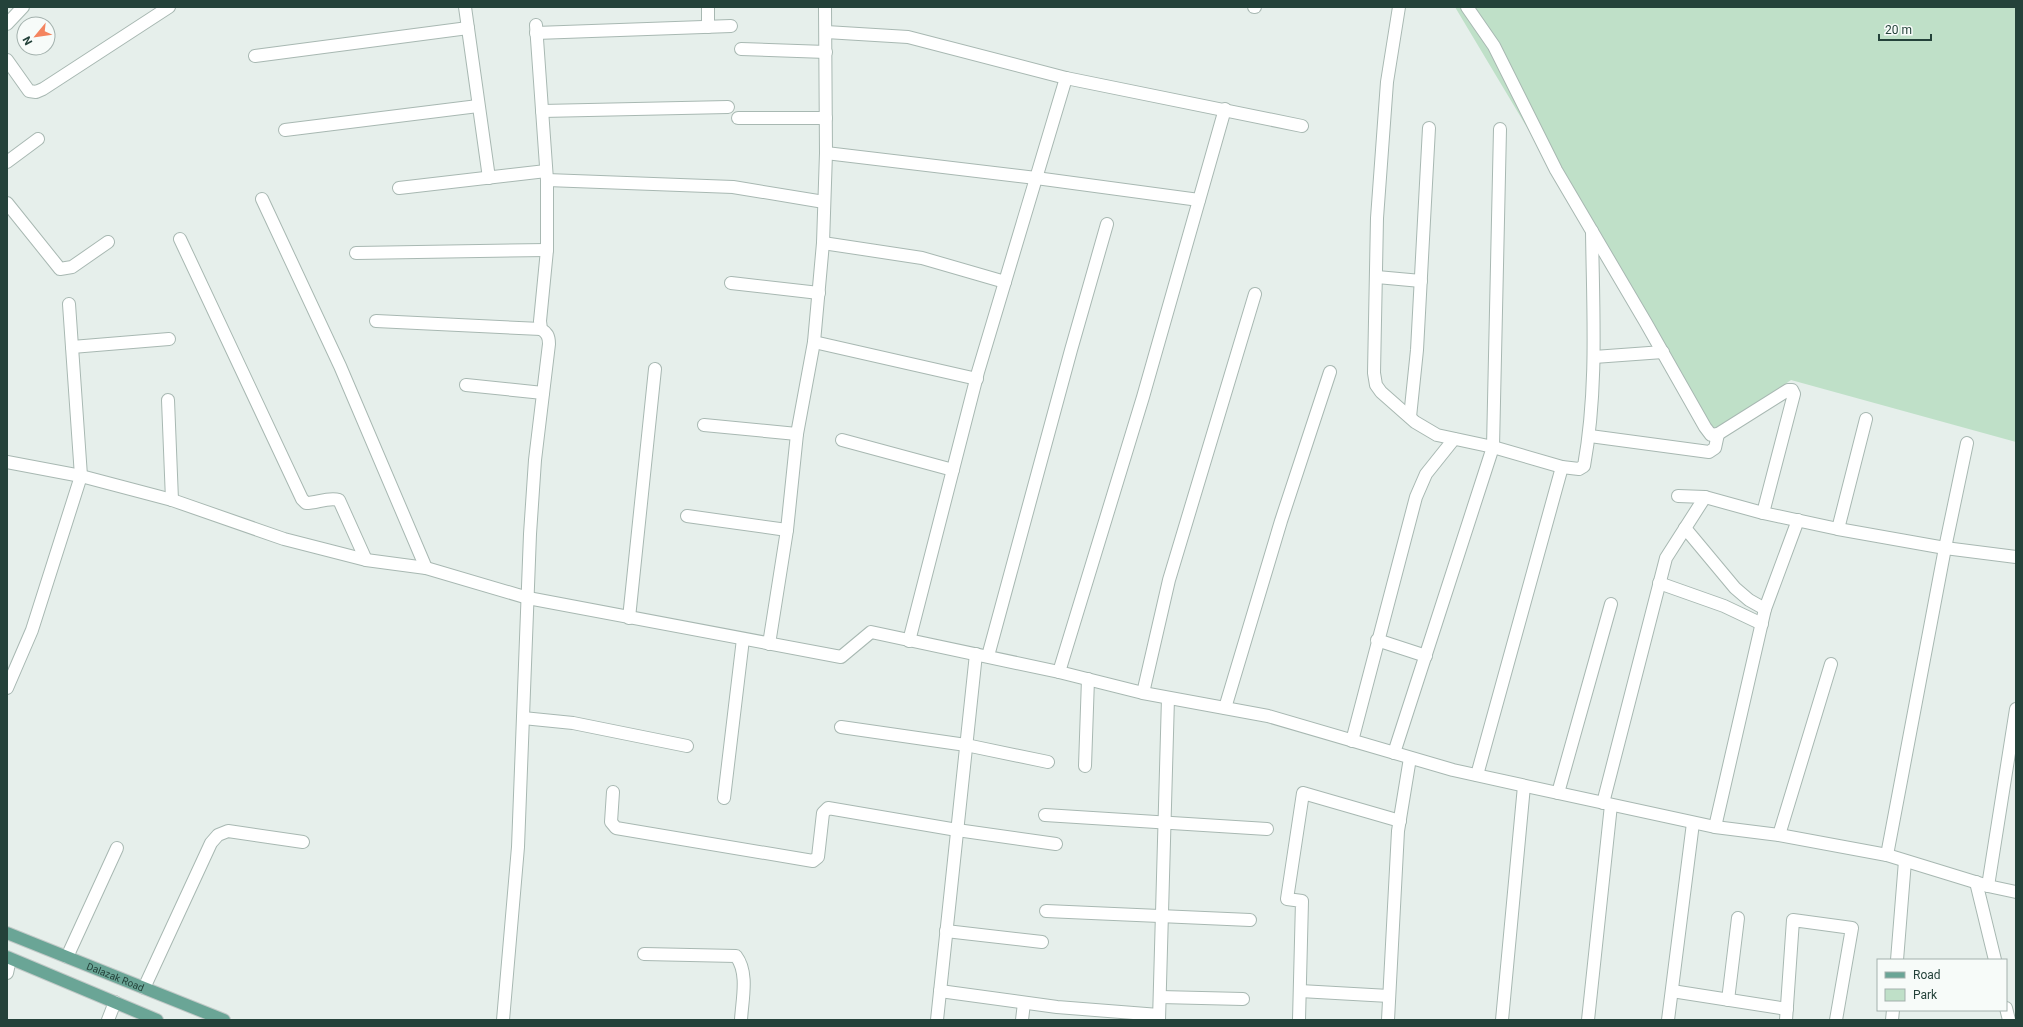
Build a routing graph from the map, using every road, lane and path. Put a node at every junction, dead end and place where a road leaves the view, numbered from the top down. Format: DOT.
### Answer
graph roads {
  1 [pos="23,7"];
  2 [pos="169,7"];
  3 [pos="465,7"];
  4 [pos="708,7"];
  5 [pos="825,7"];
  6 [pos="1399,7"];
  7 [pos="1467,7"];
  8 [pos="7,24"];
  9 [pos="731,26"];
  10 [pos="708,27"];
  11 [pos="468,28"];
  12 [pos="826,32"];
  13 [pos="741,49"];
  14 [pos="826,52"];
  15 [pos="255,56"];
  16 [pos="7,60"];
  17 [pos="1066,78"];
  18 [pos="478,106"];
  19 [pos="728,107"];
  20 [pos="1225,109"];
  21 [pos="542,111"];
  22 [pos="738,118"];
  23 [pos="826,118"];
  24 [pos="1302,126"];
  25 [pos="1429,128"];
  26 [pos="1500,129"];
  27 [pos="285,130"];
  28 [pos="38,139"];
  29 [pos="826,153"];
  30 [pos="7,162"];
  31 [pos="547,175"];
  32 [pos="489,178"];
  33 [pos="1036,178"];
  34 [pos="399,188"];
  35 [pos="262,199"];
  36 [pos="1199,200"];
  37 [pos="824,202"];
  38 [pos="7,203"];
  39 [pos="1108,224"];
  40 [pos="1592,231"];
  41 [pos="180,239"];
  42 [pos="108,242"];
  43 [pos="823,243"];
  44 [pos="547,250"];
  45 [pos="356,253"];
  46 [pos="1377,277"];
  47 [pos="1421,281"];
  48 [pos="1005,282"];
  49 [pos="731,283"];
  50 [pos="819,293"];
  51 [pos="1255,294"];
  52 [pos="69,304"];
  53 [pos="376,321"];
  54 [pos="541,329"];
  55 [pos="169,339"];
  56 [pos="814,342"];
  57 [pos="72,347"];
  58 [pos="1662,352"];
  59 [pos="1594,357"];
  60 [pos="655,369"];
  61 [pos="1330,372"];
  62 [pos="977,379"];
  63 [pos="466,385"];
  64 [pos="543,393"];
  65 [pos="168,400"];
  66 [pos="1410,417"];
  67 [pos="1866,419"];
  68 [pos="704,425"];
  69 [pos="797,434"];
  70 [pos="1718,434"];
  71 [pos="1590,436"];
  72 [pos="1454,439"];
  73 [pos="842,440"];
  74 [pos="1967,443"];
  75 [pos="1493,447"];
  76 [pos="7,462"];
  77 [pos="1562,468"];
  78 [pos="953,470"];
  79 [pos="81,476"];
  80 [pos="1678,496"];
  81 [pos="1705,497"];
  82 [pos="172,500"];
  83 [pos="1763,512"];
  84 [pos="687,516"];
  85 [pos="1798,520"];
  86 [pos="1685,528"];
  87 [pos="1838,529"];
  88 [pos="787,530"];
  89 [pos="1945,548"];
  90 [pos="2016,557"];
  91 [pos="366,560"];
  92 [pos="426,568"];
  93 [pos="1659,583"];
  94 [pos="528,598"];
  95 [pos="1611,604"];
  96 [pos="1765,609"];
  97 [pos="629,618"];
  98 [pos="1762,624"];
  99 [pos="743,639"];
  100 [pos="1377,640"];
  101 [pos="909,641"];
  102 [pos="769,644"];
  103 [pos="982,655"];
  104 [pos="1426,656"];
  105 [pos="1831,664"];
  106 [pos="1060,672"];
  107 [pos="1088,680"];
  108 [pos="7,688"];
  109 [pos="1143,693"];
  110 [pos="1168,698"];
  111 [pos="1226,708"];
  112 [pos="2016,709"];
  113 [pos="523,718"];
  114 [pos="841,727"];
  115 [pos="1352,741"];
  116 [pos="966,745"];
  117 [pos="687,746"];
  118 [pos="1394,753"];
  119 [pos="1410,758"];
  120 [pos="1048,762"];
  121 [pos="1085,766"];
  122 [pos="1477,775"];
  123 [pos="1524,786"];
  124 [pos="613,792"];
  125 [pos="1558,793"];
  126 [pos="724,798"];
  127 [pos="1607,804"];
  128 [pos="1045,815"];
  129 [pos="1400,821"];
  130 [pos="1164,823"];
  131 [pos="1693,823"];
  132 [pos="1715,827"];
  133 [pos="1267,829"];
  134 [pos="957,830"];
  135 [pos="1779,835"];
  136 [pos="303,842"];
  137 [pos="1056,844"];
  138 [pos="117,848"];
  139 [pos="1887,855"];
  140 [pos="1905,861"];
  141 [pos="1976,882"];
  142 [pos="1988,886"];
  143 [pos="2016,892"];
  144 [pos="1046,911"];
  145 [pos="1161,917"];
  146 [pos="1738,918"];
  147 [pos="1250,920"];
  148 [pos="946,931"];
  149 [pos="8,935"];
  150 [pos="1042,942"];
  151 [pos="644,954"];
  152 [pos="67,957"];
  153 [pos="9,958"];
  154 [pos="1897,959"];
  155 [pos="1995,959"];
  156 [pos="7,973"];
  157 [pos="144,988"];
  158 [pos="1300,991"];
  159 [pos="1672,991"];
  160 [pos="940,992"];
  161 [pos="1389,996"];
  162 [pos="1160,997"];
  163 [pos="1243,999"];
  164 [pos="1728,1000"];
  165 [pos="116,1002"];
  166 [pos="1024,1003"];
  167 [pos="1787,1014"];
  168 [pos="1159,1018"];
  169 [pos="108,1020"];
  170 [pos="157,1020"];
  171 [pos="224,1020"];
  172 [pos="503,1020"];
  173 [pos="741,1020"];
  174 [pos="937,1020"];
  175 [pos="1022,1020"];
  176 [pos="1300,1020"];
  177 [pos="1388,1020"];
  178 [pos="1502,1020"];
  179 [pos="1588,1020"];
  180 [pos="1668,1020"];
  181 [pos="1836,1020"];
  1 -- 8 [label="street"];
  2 -- 16 [label="street"];
  3 -- 11 [label="street"];
  4 -- 10 [label="street"];
  5 -- 12 [label="street"];
  6 -- 46 [label="street"];
  7 -- 40 [label="street"];
  9 -- 10 [label="street"];
  10 -- 21 [label="street"];
  11 -- 15 [label="street"];
  11 -- 18 [label="street"];
  12 -- 14 [label="street"];
  12 -- 17 [label="street"];
  13 -- 14 [label="street"];
  14 -- 23 [label="street"];
  17 -- 20 [label="street"];
  17 -- 33 [label="street"];
  18 -- 27 [label="street"];
  18 -- 32 [label="street"];
  19 -- 21 [label="street"];
  20 -- 24 [label="street"];
  20 -- 36 [label="street"];
  21 -- 31 [label="street"];
  22 -- 23 [label="street"];
  23 -- 29 [label="street"];
  25 -- 47 [label="street"];
  26 -- 75 [label="street"];
  28 -- 30 [label="street"];
  29 -- 33 [label="street"];
  29 -- 37 [label="street"];
  31 -- 32 [label="street"];
  31 -- 37 [label="street"];
  31 -- 44 [label="street"];
  32 -- 34 [label="street"];
  33 -- 36 [label="street"];
  33 -- 48 [label="street"];
  35 -- 92 [label="street"];
  36 -- 106 [label="street"];
  37 -- 43 [label="street"];
  38 -- 42 [label="street"];
  39 -- 103 [label="street"];
  40 -- 58 [label="street"];
  40 -- 59 [label="street"];
  41 -- 91 [label="street"];
  43 -- 48 [label="street"];
  43 -- 50 [label="street"];
  44 -- 45 [label="street"];
  44 -- 54 [label="street"];
  46 -- 47 [label="street"];
  46 -- 66 [label="street"];
  47 -- 66 [label="street"];
  48 -- 62 [label="street"];
  49 -- 50 [label="street"];
  50 -- 56 [label="street"];
  51 -- 109 [label="street"];
  52 -- 57 [label="street"];
  53 -- 54 [label="street"];
  54 -- 64 [label="street"];
  55 -- 57 [label="street"];
  56 -- 62 [label="street"];
  56 -- 69 [label="street"];
  57 -- 79 [label="street"];
  58 -- 59 [label="street"];
  58 -- 70 [label="street"];
  59 -- 71 [label="street"];
  60 -- 97 [label="street"];
  61 -- 111 [label="street"];
  62 -- 78 [label="street"];
  63 -- 64 [label="street"];
  64 -- 94 [label="street"];
  65 -- 82 [label="street"];
  66 -- 72 [label="street"];
  67 -- 87 [label="street"];
  68 -- 69 [label="street"];
  69 -- 88 [label="street"];
  70 -- 71 [label="street"];
  70 -- 83 [label="street"];
  71 -- 77 [label="street"];
  72 -- 75 [label="street"];
  72 -- 100 [label="street"];
  73 -- 78 [label="street"];
  74 -- 89 [label="street"];
  75 -- 77 [label="street"];
  75 -- 104 [label="street"];
  76 -- 79 [label="street"];
  77 -- 122 [label="street"];
  78 -- 101 [label="street"];
  79 -- 82 [label="street"];
  79 -- 108 [label="street"];
  80 -- 81 [label="street"];
  81 -- 83 [label="street"];
  81 -- 86 [label="street"];
  82 -- 91 [label="street"];
  83 -- 85 [label="street"];
  84 -- 88 [label="street"];
  85 -- 87 [label="street"];
  85 -- 96 [label="street"];
  86 -- 93 [label="street"];
  86 -- 96 [label="street"];
  87 -- 89 [label="street"];
  88 -- 102 [label="street"];
  89 -- 90 [label="street"];
  89 -- 139 [label="street"];
  91 -- 92 [label="street"];
  92 -- 94 [label="street"];
  93 -- 98 [label="street"];
  93 -- 127 [label="street"];
  94 -- 97 [label="street"];
  94 -- 113 [label="street"];
  95 -- 125 [label="street"];
  96 -- 98 [label="street"];
  97 -- 99 [label="street"];
  98 -- 132 [label="street"];
  99 -- 102 [label="street"];
  99 -- 126 [label="street"];
  100 -- 104 [label="street"];
  100 -- 115 [label="street"];
  101 -- 102 [label="street"];
  101 -- 103 [label="street"];
  103 -- 106 [label="street"];
  103 -- 116 [label="street"];
  104 -- 118 [label="street"];
  105 -- 135 [label="street"];
  106 -- 107 [label="street"];
  107 -- 109 [label="street"];
  107 -- 121 [label="street"];
  109 -- 110 [label="street"];
  110 -- 111 [label="street"];
  110 -- 130 [label="street"];
  111 -- 115 [label="street"];
  112 -- 142 [label="street"];
  113 -- 117 [label="street"];
  113 -- 172 [label="street"];
  114 -- 116 [label="street"];
  115 -- 118 [label="street"];
  116 -- 120 [label="street"];
  116 -- 134 [label="street"];
  118 -- 119 [label="street"];
  119 -- 122 [label="street"];
  119 -- 129 [label="street"];
  122 -- 123 [label="street"];
  123 -- 125 [label="street"];
  123 -- 178 [label="street"];
  124 -- 134 [label="street"];
  125 -- 127 [label="street"];
  127 -- 131 [label="street"];
  127 -- 179 [label="street"];
  128 -- 130 [label="street"];
  129 -- 158 [label="street"];
  129 -- 161 [label="street"];
  130 -- 133 [label="street"];
  130 -- 145 [label="street"];
  131 -- 132 [label="street"];
  131 -- 159 [label="street"];
  132 -- 135 [label="street"];
  134 -- 137 [label="street"];
  134 -- 148 [label="street"];
  135 -- 139 [label="street"];
  136 -- 157 [label="street"];
  138 -- 152 [label="street"];
  139 -- 140 [label="street"];
  140 -- 141 [label="street"];
  140 -- 154 [label="street"];
  141 -- 142 [label="street"];
  141 -- 155 [label="street"];
  142 -- 143 [label="street"];
  144 -- 145 [label="street"];
  145 -- 147 [label="street"];
  145 -- 162 [label="street"];
  146 -- 164 [label="street"];
  148 -- 150 [label="street"];
  148 -- 160 [label="street"];
  149 -- 152 [label="main road, Dalazak Road"];
  151 -- 173 [label="street"];
  152 -- 157 [label="main road, Dalazak Road"];
  153 -- 156 [label="street"];
  153 -- 165 [label="main road"];
  157 -- 171 [label="main road, Dalazak Road"];
  158 -- 161 [label="street"];
  158 -- 176 [label="street"];
  159 -- 164 [label="street"];
  159 -- 180 [label="street"];
  160 -- 166 [label="street"];
  160 -- 174 [label="street"];
  161 -- 177 [label="street"];
  162 -- 163 [label="street"];
  162 -- 168 [label="street"];
  164 -- 167 [label="street"];
  165 -- 169 [label="street"];
  165 -- 170 [label="main road"];
  166 -- 168 [label="street"];
  166 -- 175 [label="street"];
  167 -- 181 [label="street"];
}
